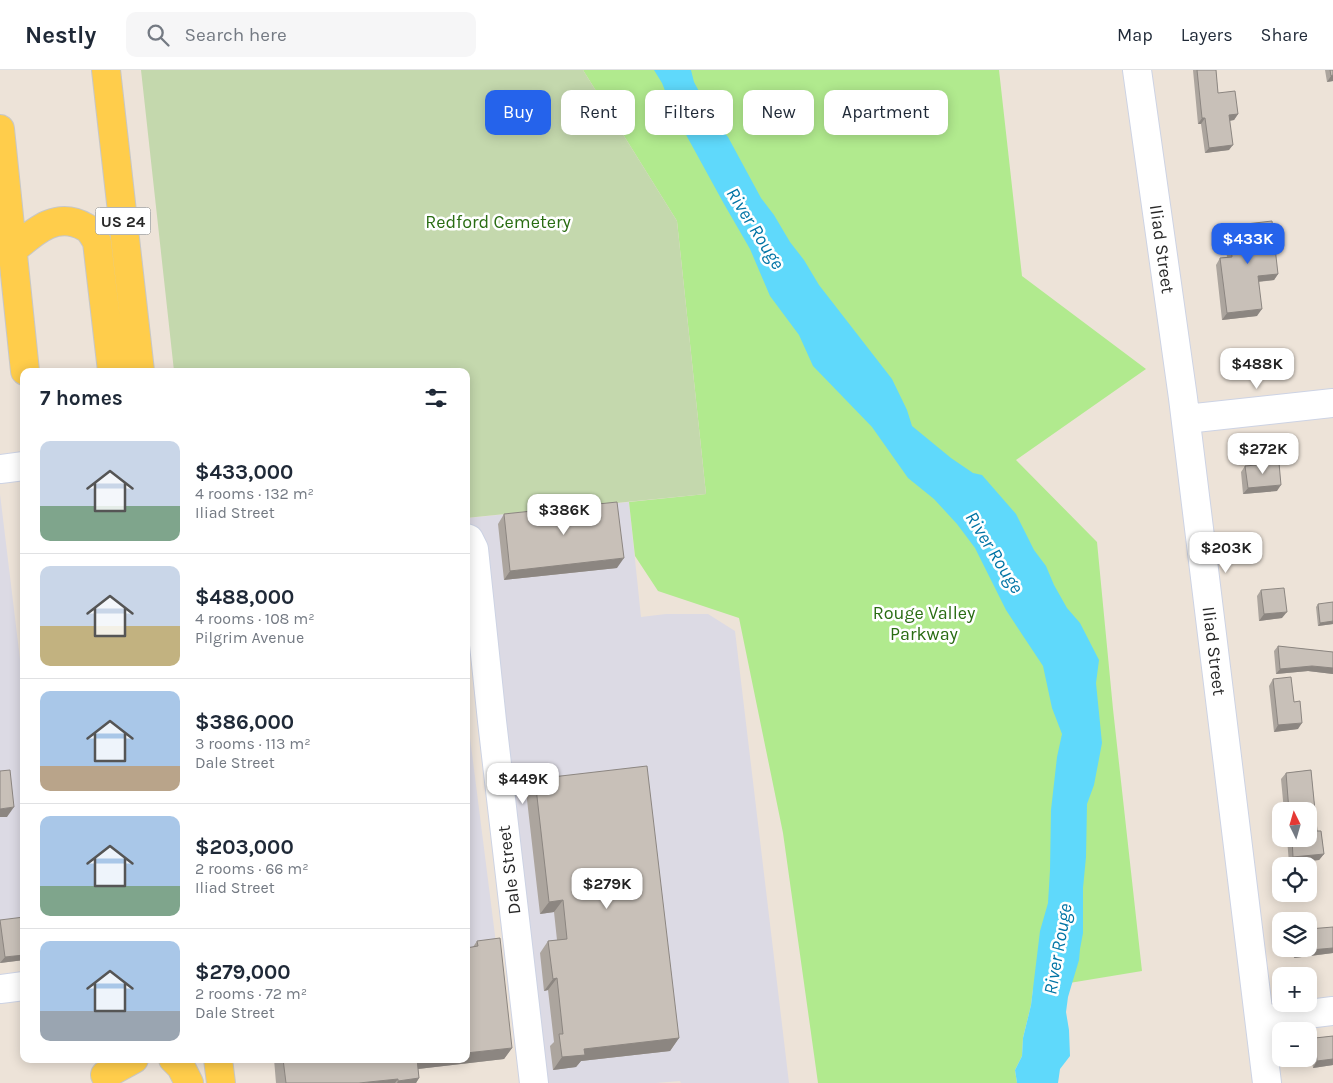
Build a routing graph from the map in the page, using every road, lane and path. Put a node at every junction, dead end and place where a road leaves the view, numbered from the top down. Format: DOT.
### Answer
graph roads {
  1 [pos="106,70"];
  2 [pos="1138,70"];
  3 [pos="0,129"];
  4 [pos="13,250"];
  5 [pos="25,368"];
  6 [pos="112,368"];
  7 [pos="140,368"];
  8 [pos="1333,403"];
  9 [pos="1186,419"];
  10 [pos="20,466"];
  11 [pos="0,469"];
  12 [pos="470,542"];
  13 [pos="20,986"];
  14 [pos="0,989"];
  15 [pos="1333,1011"];
  16 [pos="1260,1020"];
  17 [pos="125,1063"];
  18 [pos="177,1063"];
  19 [pos="218,1063"];
  20 [pos="104,1072"];
  21 [pos="189,1083"];
  22 [pos="221,1083"];
  23 [pos="534,1083"];
  24 [pos="1267,1083"];
  1 -- 7 [label="main road, US 24"];
  2 -- 9 [label="street, Iliad Street"];
  3 -- 4 [label="main road"];
  4 -- 5 [label="main road"];
  4 -- 6 [label="main road"];
  8 -- 9 [label="street"];
  9 -- 16 [label="street, Iliad Street"];
  10 -- 11 [label="street"];
  12 -- 23 [label="street, Dale Street"];
  13 -- 14 [label="street"];
  15 -- 16 [label="street"];
  16 -- 24 [label="street, Iliad Street"];
  17 -- 20 [label="main road"];
  18 -- 21 [label="main road"];
  19 -- 22 [label="main road"];
}
